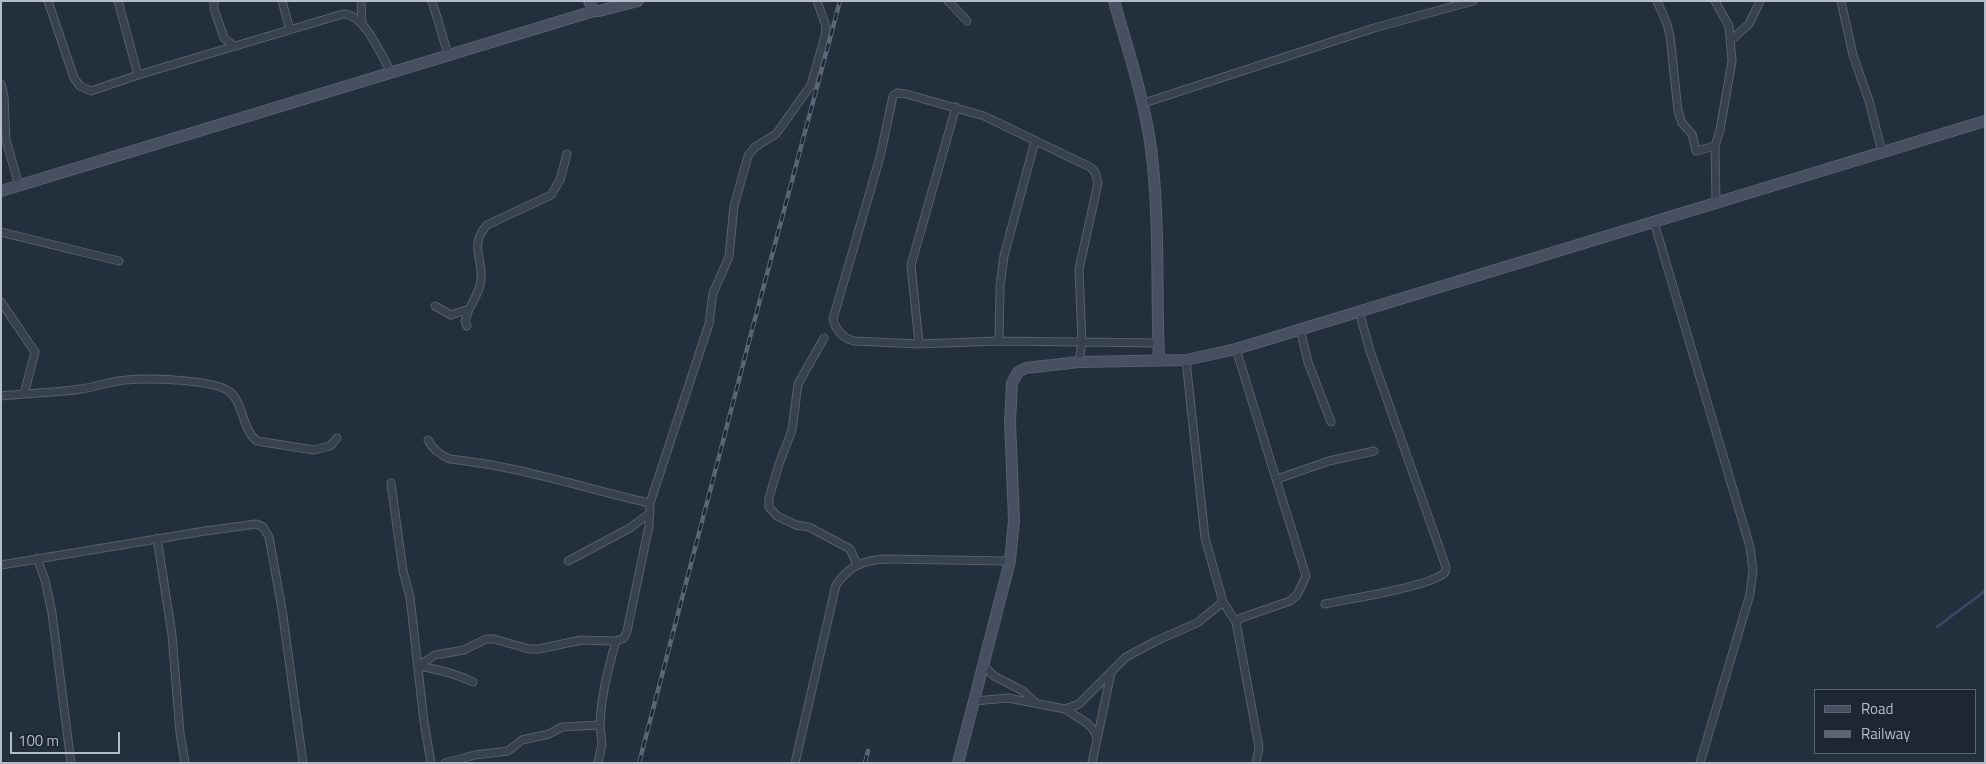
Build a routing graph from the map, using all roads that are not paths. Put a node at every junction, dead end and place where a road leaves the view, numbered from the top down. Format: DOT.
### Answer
graph roads {
  1 [pos="48,1"];
  2 [pos="118,1"];
  3 [pos="214,1"];
  4 [pos="282,1"];
  5 [pos="361,1"];
  6 [pos="432,1"];
  7 [pos="589,1"];
  8 [pos="638,1"];
  9 [pos="817,1"];
  10 [pos="948,1"];
  11 [pos="1114,1"];
  12 [pos="1473,1"];
  13 [pos="1657,1"];
  14 [pos="1715,1"];
  15 [pos="1760,1"];
  16 [pos="1841,1"];
  17 [pos="594,11"];
  18 [pos="967,21"];
  19 [pos="362,23"];
  20 [pos="290,30"];
  21 [pos="1730,41"];
  22 [pos="234,46"];
  23 [pos="448,54"];
  24 [pos="390,72"];
  25 [pos="138,75"];
  26 [pos="1,84"];
  27 [pos="1144,103"];
  28 [pos="956,107"];
  29 [pos="1985,121"];
  30 [pos="1035,141"];
  31 [pos="1715,146"];
  32 [pos="1882,152"];
  33 [pos="567,154"];
  34 [pos="18,186"];
  35 [pos="1,191"];
  36 [pos="1716,203"];
  37 [pos="1654,222"];
  38 [pos="1,232"];
  39 [pos="119,261"];
  40 [pos="1,302"];
  41 [pos="435,306"];
  42 [pos="469,309"];
  43 [pos="1359,312"];
  44 [pos="467,326"];
  45 [pos="1300,330"];
  46 [pos="824,338"];
  47 [pos="999,341"];
  48 [pos="1082,342"];
  49 [pos="1158,343"];
  50 [pos="919,344"];
  51 [pos="1236,349"];
  52 [pos="1159,360"];
  53 [pos="1186,360"];
  54 [pos="1079,362"];
  55 [pos="24,394"];
  56 [pos="1,396"];
  57 [pos="1331,422"];
  58 [pos="337,438"];
  59 [pos="428,440"];
  60 [pos="1374,451"];
  61 [pos="1277,479"];
  62 [pos="391,483"];
  63 [pos="650,503"];
  64 [pos="650,513"];
  65 [pos="156,538"];
  66 [pos="37,558"];
  67 [pos="568,561"];
  68 [pos="1010,561"];
  69 [pos="1,564"];
  70 [pos="858,564"];
  71 [pos="1223,602"];
  72 [pos="1325,604"];
  73 [pos="1236,622"];
  74 [pos="616,641"];
  75 [pos="983,665"];
  76 [pos="418,666"];
  77 [pos="1111,672"];
  78 [pos="472,682"];
  79 [pos="974,701"];
  80 [pos="1038,705"];
  81 [pos="1065,709"];
  82 [pos="600,725"];
  83 [pos="1098,739"];
  84 [pos="71,763"];
  85 [pos="185,763"];
  86 [pos="303,763"];
  87 [pos="430,763"];
  88 [pos="445,763"];
  89 [pos="598,763"];
  90 [pos="795,763"];
  91 [pos="958,763"];
  92 [pos="1092,763"];
  93 [pos="1256,763"];
  94 [pos="1700,763"];
  1 -- 25 [label="street"];
  2 -- 25 [label="street"];
  3 -- 22 [label="street"];
  4 -- 20 [label="street"];
  5 -- 19 [label="street"];
  6 -- 23 [label="street"];
  7 -- 17 [label="main road"];
  8 -- 17 [label="main road"];
  9 -- 63 [label="street"];
  10 -- 18 [label="street"];
  11 -- 27 [label="main road"];
  12 -- 27 [label="street"];
  13 -- 31 [label="street"];
  14 -- 21 [label="street"];
  15 -- 21 [label="street"];
  16 -- 32 [label="street"];
  17 -- 23 [label="main road"];
  19 -- 20 [label="street"];
  19 -- 24 [label="street"];
  20 -- 22 [label="street"];
  21 -- 31 [label="street"];
  22 -- 25 [label="street"];
  23 -- 24 [label="main road"];
  24 -- 34 [label="main road"];
  26 -- 34 [label="street"];
  27 -- 49 [label="main road"];
  28 -- 30 [label="street"];
  28 -- 50 [label="street"];
  28 -- 50 [label="street"];
  29 -- 32 [label="main road"];
  30 -- 47 [label="street"];
  30 -- 48 [label="street"];
  31 -- 36 [label="street"];
  32 -- 36 [label="main road"];
  33 -- 42 [label="street"];
  34 -- 35 [label="main road"];
  36 -- 37 [label="main road"];
  37 -- 43 [label="main road"];
  37 -- 94 [label="street"];
  38 -- 39 [label="street"];
  40 -- 55 [label="street"];
  41 -- 42 [label="street"];
  42 -- 44 [label="street"];
  43 -- 45 [label="main road"];
  43 -- 72 [label="street"];
  45 -- 51 [label="main road"];
  45 -- 57 [label="street"];
  46 -- 70 [label="street"];
  47 -- 48 [label="street"];
  47 -- 50 [label="street"];
  48 -- 49 [label="street"];
  48 -- 54 [label="street"];
  49 -- 52 [label="main road"];
  51 -- 53 [label="main road"];
  51 -- 61 [label="street"];
  52 -- 53 [label="main road"];
  52 -- 54 [label="main road"];
  53 -- 71 [label="street"];
  54 -- 68 [label="main road"];
  55 -- 56 [label="street"];
  55 -- 58 [label="street"];
  59 -- 63 [label="street"];
  60 -- 61 [label="street"];
  61 -- 73 [label="street"];
  62 -- 76 [label="street"];
  63 -- 64 [label="street"];
  64 -- 67 [label="street"];
  64 -- 74 [label="street"];
  65 -- 66 [label="street"];
  65 -- 85 [label="street"];
  65 -- 86 [label="street"];
  66 -- 69 [label="street"];
  66 -- 84 [label="street"];
  68 -- 70 [label="street"];
  68 -- 75 [label="main road"];
  70 -- 90 [label="street"];
  71 -- 73 [label="street"];
  71 -- 77 [label="street"];
  73 -- 93 [label="street"];
  74 -- 76 [label="street"];
  74 -- 82 [label="street"];
  75 -- 79 [label="main road"];
  75 -- 80 [label="street"];
  76 -- 78 [label="street"];
  76 -- 87 [label="street"];
  77 -- 81 [label="street"];
  77 -- 83 [label="street"];
  79 -- 80 [label="street"];
  79 -- 91 [label="main road"];
  80 -- 81 [label="street"];
  81 -- 83 [label="street"];
  82 -- 88 [label="street"];
  82 -- 89 [label="street"];
  83 -- 92 [label="street"];
}
